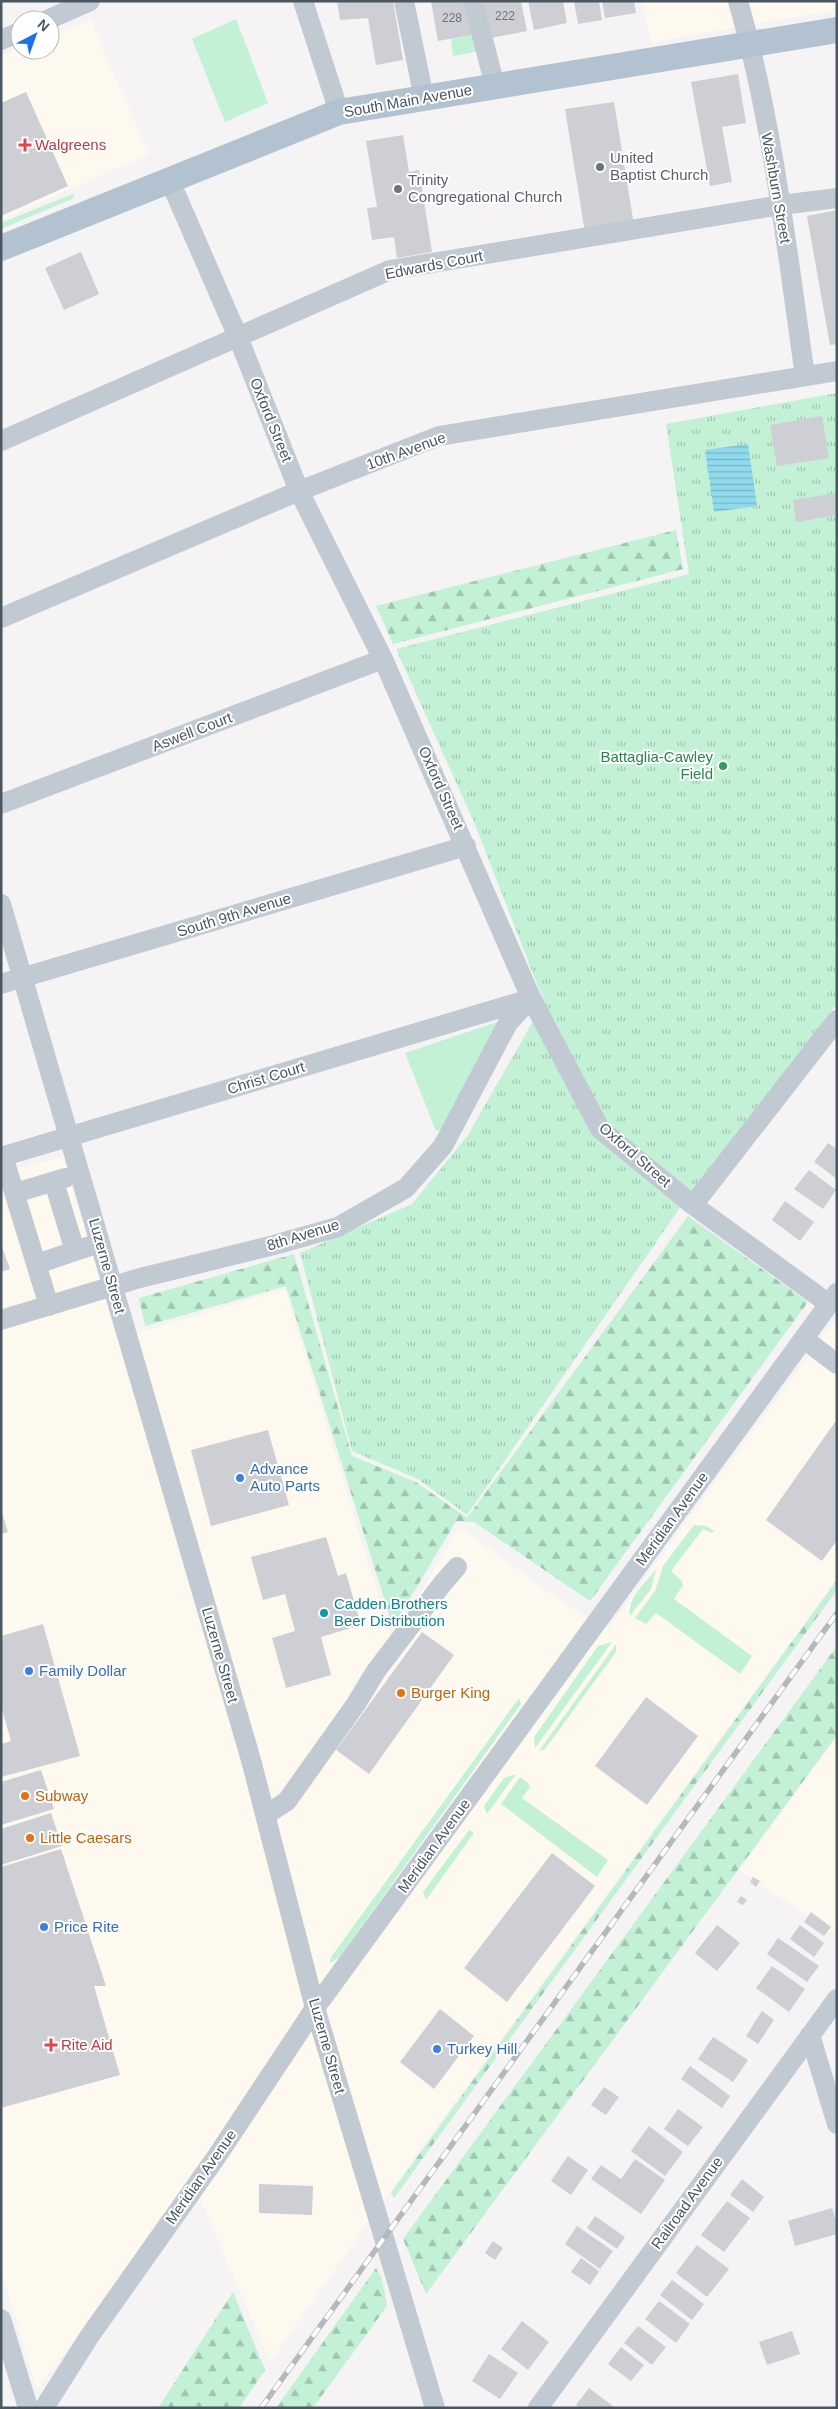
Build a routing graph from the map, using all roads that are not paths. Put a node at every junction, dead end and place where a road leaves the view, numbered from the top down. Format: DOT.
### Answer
graph roads {
  1 [pos="90,1"];
  2 [pos="303,1"];
  3 [pos="404,1"];
  4 [pos="472,1"];
  5 [pos="738,1"];
  6 [pos="60,14"];
  7 [pos="837,30"];
  8 [pos="750,43"];
  9 [pos="495,86"];
  10 [pos="424,98"];
  11 [pos="339,112"];
  12 [pos="170,181"];
  13 [pos="837,198"];
  14 [pos="781,205"];
  15 [pos="1,248"];
  16 [pos="238,337"];
  17 [pos="837,371"];
  18 [pos="805,376"];
  19 [pos="1,441"];
  20 [pos="299,491"];
  21 [pos="1,618"];
  22 [pos="384,660"];
  23 [pos="1,804"];
  24 [pos="466,846"];
  25 [pos="1,904"];
  26 [pos="23,978"];
  27 [pos="1,984"];
  28 [pos="532,998"];
  29 [pos="837,1020"];
  30 [pos="70,1138"];
  31 [pos="2,1157"];
  32 [pos="80,1174"];
  33 [pos="54,1182"];
  34 [pos="15,1193"];
  35 [pos="693,1205"];
  36 [pos="100,1243"];
  37 [pos="75,1252"];
  38 [pos="37,1264"];
  39 [pos="113,1288"];
  40 [pos="833,1299"];
  41 [pos="50,1306"];
  42 [pos="1,1320"];
  43 [pos="804,1339"];
  44 [pos="837,1364"];
  45 [pos="457,1567"];
  46 [pos="266,1815"];
  47 [pos="837,1999"];
  48 [pos="315,2008"];
  49 [pos="810,2035"];
  50 [pos="837,2124"];
  51 [pos="1,2319"];
  52 [pos="28,2408"];
  53 [pos="44,2408"];
  54 [pos="435,2408"];
  55 [pos="538,2408"];
  1 -- 6 [label="street"];
  2 -- 11 [label="street"];
  3 -- 10 [label="street"];
  4 -- 9 [label="street"];
  5 -- 8 [label="street, Washburn Street"];
  7 -- 8 [label="main road, South Main Avenue"];
  8 -- 9 [label="main road, South Main Avenue"];
  8 -- 14 [label="street, Washburn Street"];
  9 -- 10 [label="main road, South Main Avenue"];
  10 -- 11 [label="main road, South Main Avenue"];
  11 -- 12 [label="main road, South Main Avenue"];
  12 -- 15 [label="main road, South Main Avenue"];
  12 -- 16 [label="street, Oxford Street"];
  13 -- 14 [label="street, Edwards Court"];
  14 -- 16 [label="street, Edwards Court"];
  14 -- 18 [label="street, Washburn Street"];
  16 -- 19 [label="street, Edwards Court"];
  16 -- 20 [label="street, Oxford Street"];
  17 -- 18 [label="street, 10th Avenue"];
  18 -- 20 [label="street, 10th Avenue"];
  20 -- 21 [label="street, 10th Avenue"];
  20 -- 22 [label="street, Oxford Street"];
  22 -- 23 [label="street, Aswell Court"];
  22 -- 24 [label="street, Oxford Street"];
  24 -- 26 [label="street, South 9th Avenue"];
  24 -- 28 [label="street, Oxford Street"];
  25 -- 26 [label="street, Luzerne Street"];
  26 -- 27 [label="street, South 9th Avenue"];
  26 -- 30 [label="street, Luzerne Street"];
  28 -- 30 [label="street, Christ Court"];
  28 -- 35 [label="street, Oxford Street"];
  28 -- 39 [label="street, 8th Avenue"];
  29 -- 35 [label="street"];
  30 -- 31 [label="street, Christ Court"];
  30 -- 32 [label="street, Luzerne Street"];
  31 -- 34 [label="street"];
  32 -- 33 [label="street"];
  32 -- 36 [label="street, Luzerne Street"];
  33 -- 34 [label="street"];
  33 -- 37 [label="street"];
  34 -- 38 [label="street"];
  35 -- 40 [label="street, Oxford Street"];
  36 -- 37 [label="street"];
  36 -- 39 [label="street, Luzerne Street"];
  37 -- 38 [label="street"];
  38 -- 41 [label="street"];
  39 -- 41 [label="street, 8th Avenue"];
  39 -- 46 [label="street, Luzerne Street"];
  40 -- 43 [label="street, Meridian Avenue"];
  41 -- 42 [label="street, 8th Avenue"];
  43 -- 44 [label="street"];
  43 -- 48 [label="street, Meridian Avenue"];
  45 -- 46 [label="street"];
  46 -- 48 [label="street, Luzerne Street"];
  47 -- 49 [label="street, Railroad Avenue"];
  48 -- 53 [label="street, Meridian Avenue"];
  48 -- 54 [label="street, Luzerne Street"];
  49 -- 50 [label="street"];
  49 -- 55 [label="street, Railroad Avenue"];
  51 -- 52 [label="street"];
}
